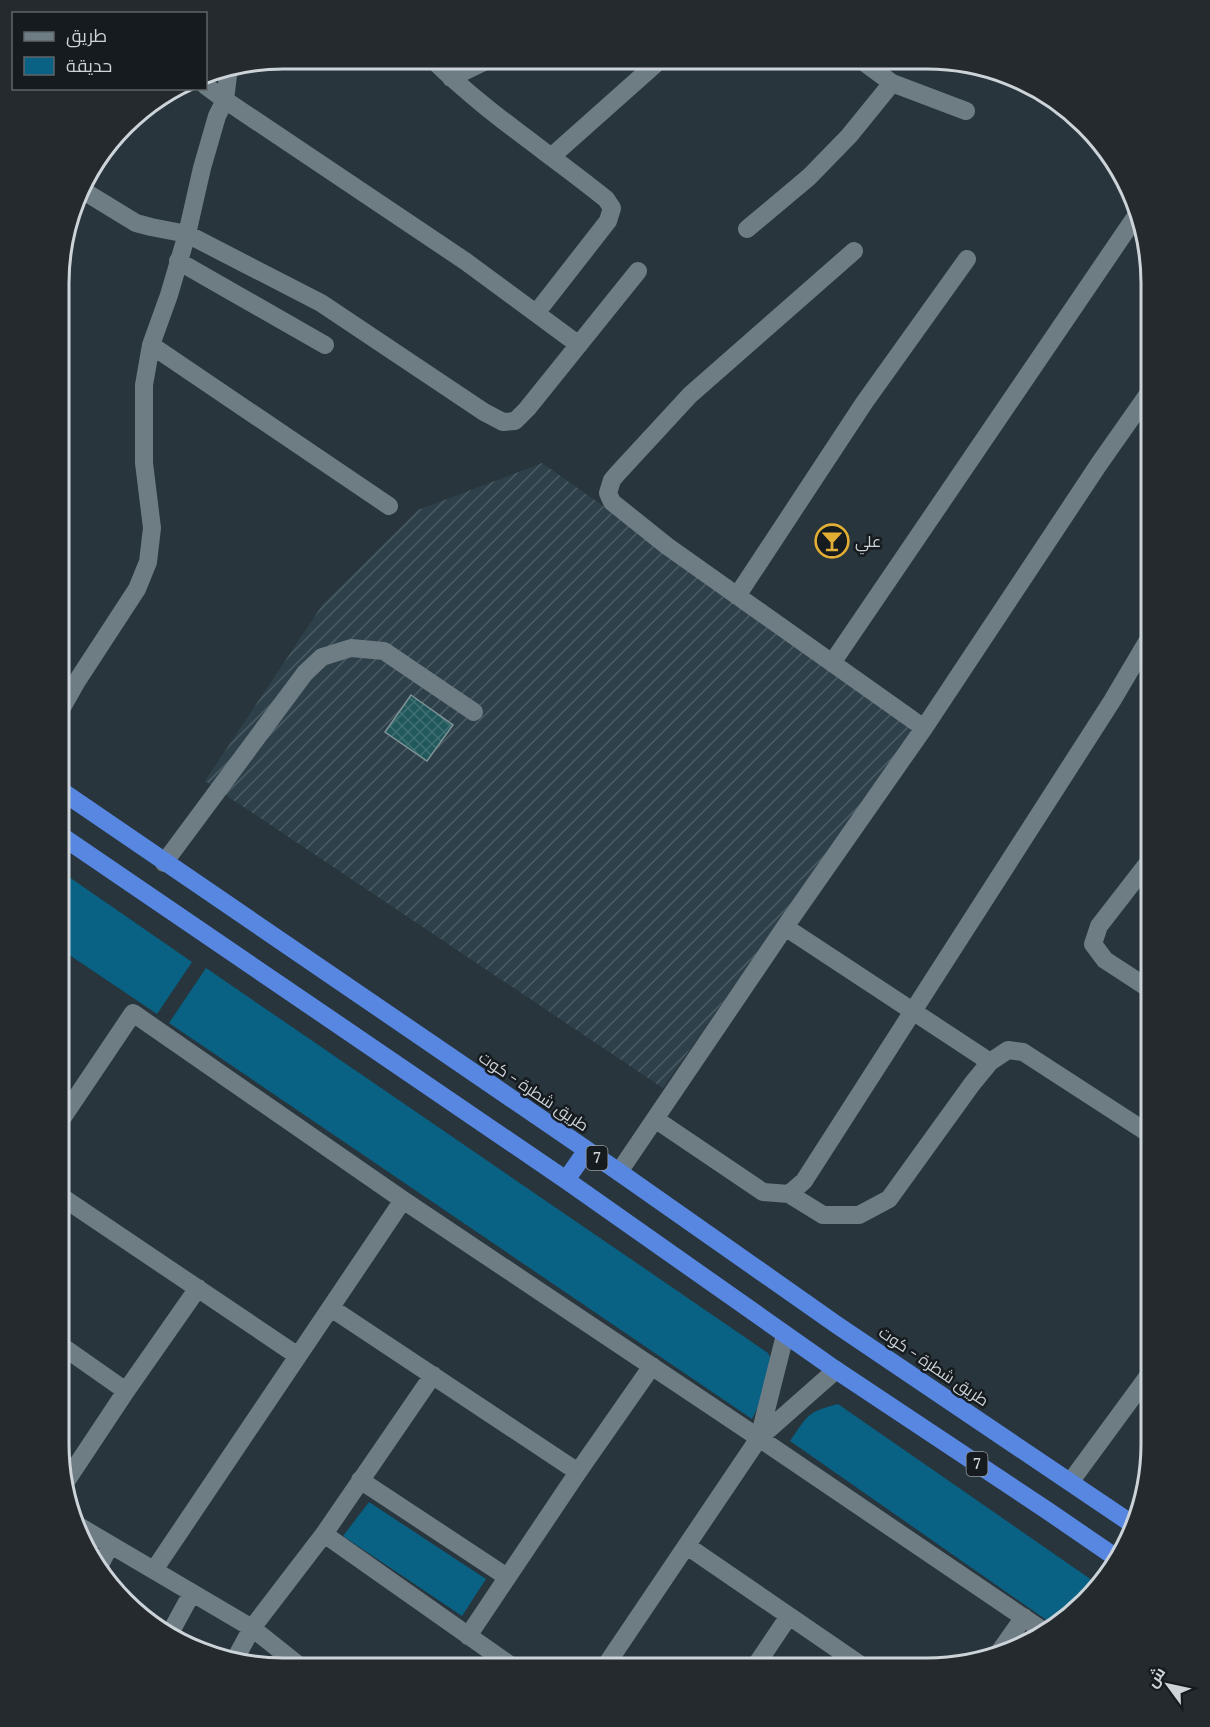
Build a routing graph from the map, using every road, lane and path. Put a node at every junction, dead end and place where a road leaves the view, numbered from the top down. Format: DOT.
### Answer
graph roads {
  1 [pos="442,69"];
  2 [pos="469,69"];
  3 [pos="650,69"];
  4 [pos="873,69"];
  5 [pos="228,76"];
  6 [pos="451,78"];
  7 [pos="892,83"];
  8 [pos="207,87"];
  9 [pos="225,100"];
  10 [pos="966,111"];
  11 [pos="551,157"];
  12 [pos="89,194"];
  13 [pos="1132,222"];
  14 [pos="747,229"];
  15 [pos="187,234"];
  16 [pos="855,250"];
  17 [pos="967,259"];
  18 [pos="178,261"];
  19 [pos="638,271"];
  20 [pos="537,312"];
  21 [pos="151,345"];
  22 [pos="325,345"];
  23 [pos="579,345"];
  24 [pos="1141,404"];
  25 [pos="389,506"];
  26 [pos="737,596"];
  27 [pos="1141,652"];
  28 [pos="832,663"];
  29 [pos="69,695"];
  30 [pos="474,712"];
  31 [pos="924,728"];
  32 [pos="69,796"];
  33 [pos="69,841"];
  34 [pos="164,863"];
  35 [pos="1141,872"];
  36 [pos="785,927"];
  37 [pos="1141,983"];
  38 [pos="913,1011"];
  39 [pos="990,1062"];
  40 [pos="69,1108"];
  41 [pos="655,1119"];
  42 [pos="1141,1129"];
  43 [pos="587,1150"];
  44 [pos="619,1172"];
  45 [pos="566,1180"];
  46 [pos="789,1194"];
  47 [pos="403,1200"];
  48 [pos="69,1202"];
  49 [pos="198,1288"];
  50 [pos="331,1308"];
  51 [pos="785,1335"];
  52 [pos="69,1351"];
  53 [pos="298,1356"];
  54 [pos="652,1366"];
  55 [pos="836,1370"];
  56 [pos="433,1375"];
  57 [pos="1141,1386"];
  58 [pos="126,1391"];
  59 [pos="759,1437"];
  60 [pos="578,1472"];
  61 [pos="71,1474"];
  62 [pos="360,1480"];
  63 [pos="1071,1481"];
  64 [pos="1127,1520"];
  65 [pos="87,1531"];
  66 [pos="324,1534"];
  67 [pos="110,1545"];
  68 [pos="687,1546"];
  69 [pos="1110,1554"];
  70 [pos="103,1559"];
  71 [pos="154,1570"];
  72 [pos="507,1577"];
  73 [pos="192,1593"];
  74 [pos="789,1616"];
  75 [pos="1024,1617"];
  76 [pos="173,1627"];
  77 [pos="1038,1627"];
  78 [pos="252,1628"];
  79 [pos="468,1636"];
  80 [pos="1005,1643"];
  81 [pos="238,1653"];
  82 [pos="290,1658"];
  83 [pos="500,1658"];
  84 [pos="611,1658"];
  85 [pos="761,1658"];
  86 [pos="850,1658"];
  1 -- 6 [label="street"];
  2 -- 6 [label="street"];
  3 -- 11 [label="street"];
  4 -- 7 [label="street"];
  5 -- 9 [label="street"];
  6 -- 11 [label="street"];
  7 -- 10 [label="street"];
  7 -- 14 [label="street"];
  8 -- 9 [label="street"];
  9 -- 15 [label="street"];
  9 -- 20 [label="street"];
  11 -- 20 [label="street"];
  12 -- 15 [label="street"];
  13 -- 28 [label="street"];
  15 -- 18 [label="street"];
  15 -- 23 [label="street"];
  16 -- 26 [label="street"];
  17 -- 26 [label="street"];
  18 -- 21 [label="street"];
  18 -- 22 [label="street"];
  19 -- 23 [label="street"];
  20 -- 23 [label="street"];
  21 -- 25 [label="street"];
  21 -- 29 [label="street"];
  24 -- 31 [label="street"];
  26 -- 28 [label="street"];
  27 -- 38 [label="street"];
  28 -- 31 [label="street"];
  30 -- 34 [label="street"];
  31 -- 36 [label="street"];
  32 -- 34 [label="highway, طريق شطرة - كوت / 7"];
  33 -- 45 [label="highway, 7"];
  34 -- 43 [label="highway, طريق شطرة - كوت / 7"];
  35 -- 37 [label="street"];
  36 -- 38 [label="street"];
  36 -- 41 [label="street"];
  38 -- 39 [label="street"];
  38 -- 46 [label="street"];
  39 -- 42 [label="street"];
  39 -- 46 [label="street"];
  40 -- 47 [label="street"];
  41 -- 44 [label="street"];
  41 -- 46 [label="street"];
  43 -- 44 [label="highway, طريق شطرة - كوت / 7"];
  43 -- 45 [label="highway"];
  44 -- 63 [label="highway, طريق شطرة - كوت / 7"];
  45 -- 51 [label="highway, 7"];
  47 -- 50 [label="street"];
  47 -- 54 [label="street"];
  48 -- 49 [label="street"];
  49 -- 53 [label="street"];
  49 -- 58 [label="street"];
  50 -- 53 [label="street"];
  50 -- 56 [label="street"];
  51 -- 55 [label="highway, 7"];
  51 -- 59 [label="street"];
  52 -- 58 [label="street"];
  53 -- 71 [label="street"];
  54 -- 59 [label="street"];
  54 -- 60 [label="street"];
  55 -- 59 [label="street"];
  55 -- 69 [label="highway, 7"];
  56 -- 60 [label="street"];
  56 -- 62 [label="street"];
  57 -- 63 [label="street"];
  58 -- 61 [label="street"];
  59 -- 68 [label="street"];
  59 -- 75 [label="street"];
  60 -- 72 [label="street"];
  62 -- 66 [label="street"];
  62 -- 72 [label="street"];
  63 -- 64 [label="highway, طريق شطرة - كوت / 7"];
  65 -- 67 [label="street"];
  66 -- 78 [label="street"];
  66 -- 79 [label="street"];
  67 -- 70 [label="street"];
  67 -- 71 [label="street"];
  68 -- 74 [label="street"];
  68 -- 84 [label="street"];
  71 -- 73 [label="street"];
  72 -- 79 [label="street"];
  73 -- 76 [label="street"];
  73 -- 78 [label="street"];
  74 -- 85 [label="street"];
  74 -- 86 [label="street"];
  75 -- 77 [label="street"];
  75 -- 80 [label="street"];
  78 -- 81 [label="street"];
  78 -- 82 [label="street"];
  79 -- 83 [label="street"];
}
